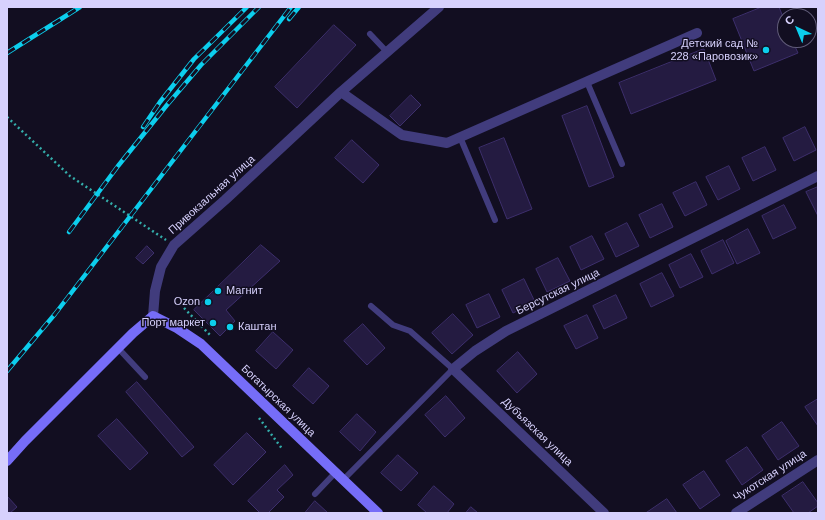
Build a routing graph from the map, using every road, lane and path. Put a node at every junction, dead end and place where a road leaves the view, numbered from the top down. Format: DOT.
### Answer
graph roads {
  1 [pos="439,7"];
  2 [pos="697,33"];
  3 [pos="370,34"];
  4 [pos="387,52"];
  5 [pos="587,82"];
  6 [pos="341,92"];
  7 [pos="7,117"];
  8 [pos="460,138"];
  9 [pos="622,164"];
  10 [pos="818,176"];
  11 [pos="495,220"];
  12 [pos="174,245"];
  13 [pos="371,306"];
  14 [pos="153,316"];
  15 [pos="118,348"];
  16 [pos="453,368"];
  17 [pos="145,376"];
  18 [pos="260,418"];
  19 [pos="283,450"];
  20 [pos="818,460"];
  21 [pos="7,461"];
  22 [pos="339,476"];
  23 [pos="314,494"];
  24 [pos="378,513"];
  25 [pos="604,513"];
  26 [pos="736,513"];
  1 -- 4 [label="street, Привокзальная улица"];
  2 -- 5 [label="street"];
  3 -- 4 [label="lane"];
  4 -- 6 [label="street, Привокзальная улица"];
  5 -- 8 [label="street"];
  5 -- 9 [label="lane"];
  6 -- 8 [label="street"];
  6 -- 12 [label="street, Привокзальная улица"];
  7 -- 12 [label="path"];
  8 -- 11 [label="lane"];
  10 -- 16 [label="street, Берсутская улица"];
  12 -- 14 [label="street, Привокзальная улица"];
  13 -- 16 [label="lane"];
  14 -- 15 [label="main road"];
  14 -- 22 [label="main road, Богатырская улица"];
  15 -- 17 [label="lane"];
  15 -- 21 [label="main road"];
  16 -- 22 [label="lane, Берсутская улица"];
  16 -- 25 [label="street, Дубъязская улица"];
  18 -- 19 [label="path"];
  20 -- 26 [label="street, Чукотская улица"];
  22 -- 23 [label="lane, Берсутская улица"];
  22 -- 24 [label="main road, Богатырская улица"];
}
